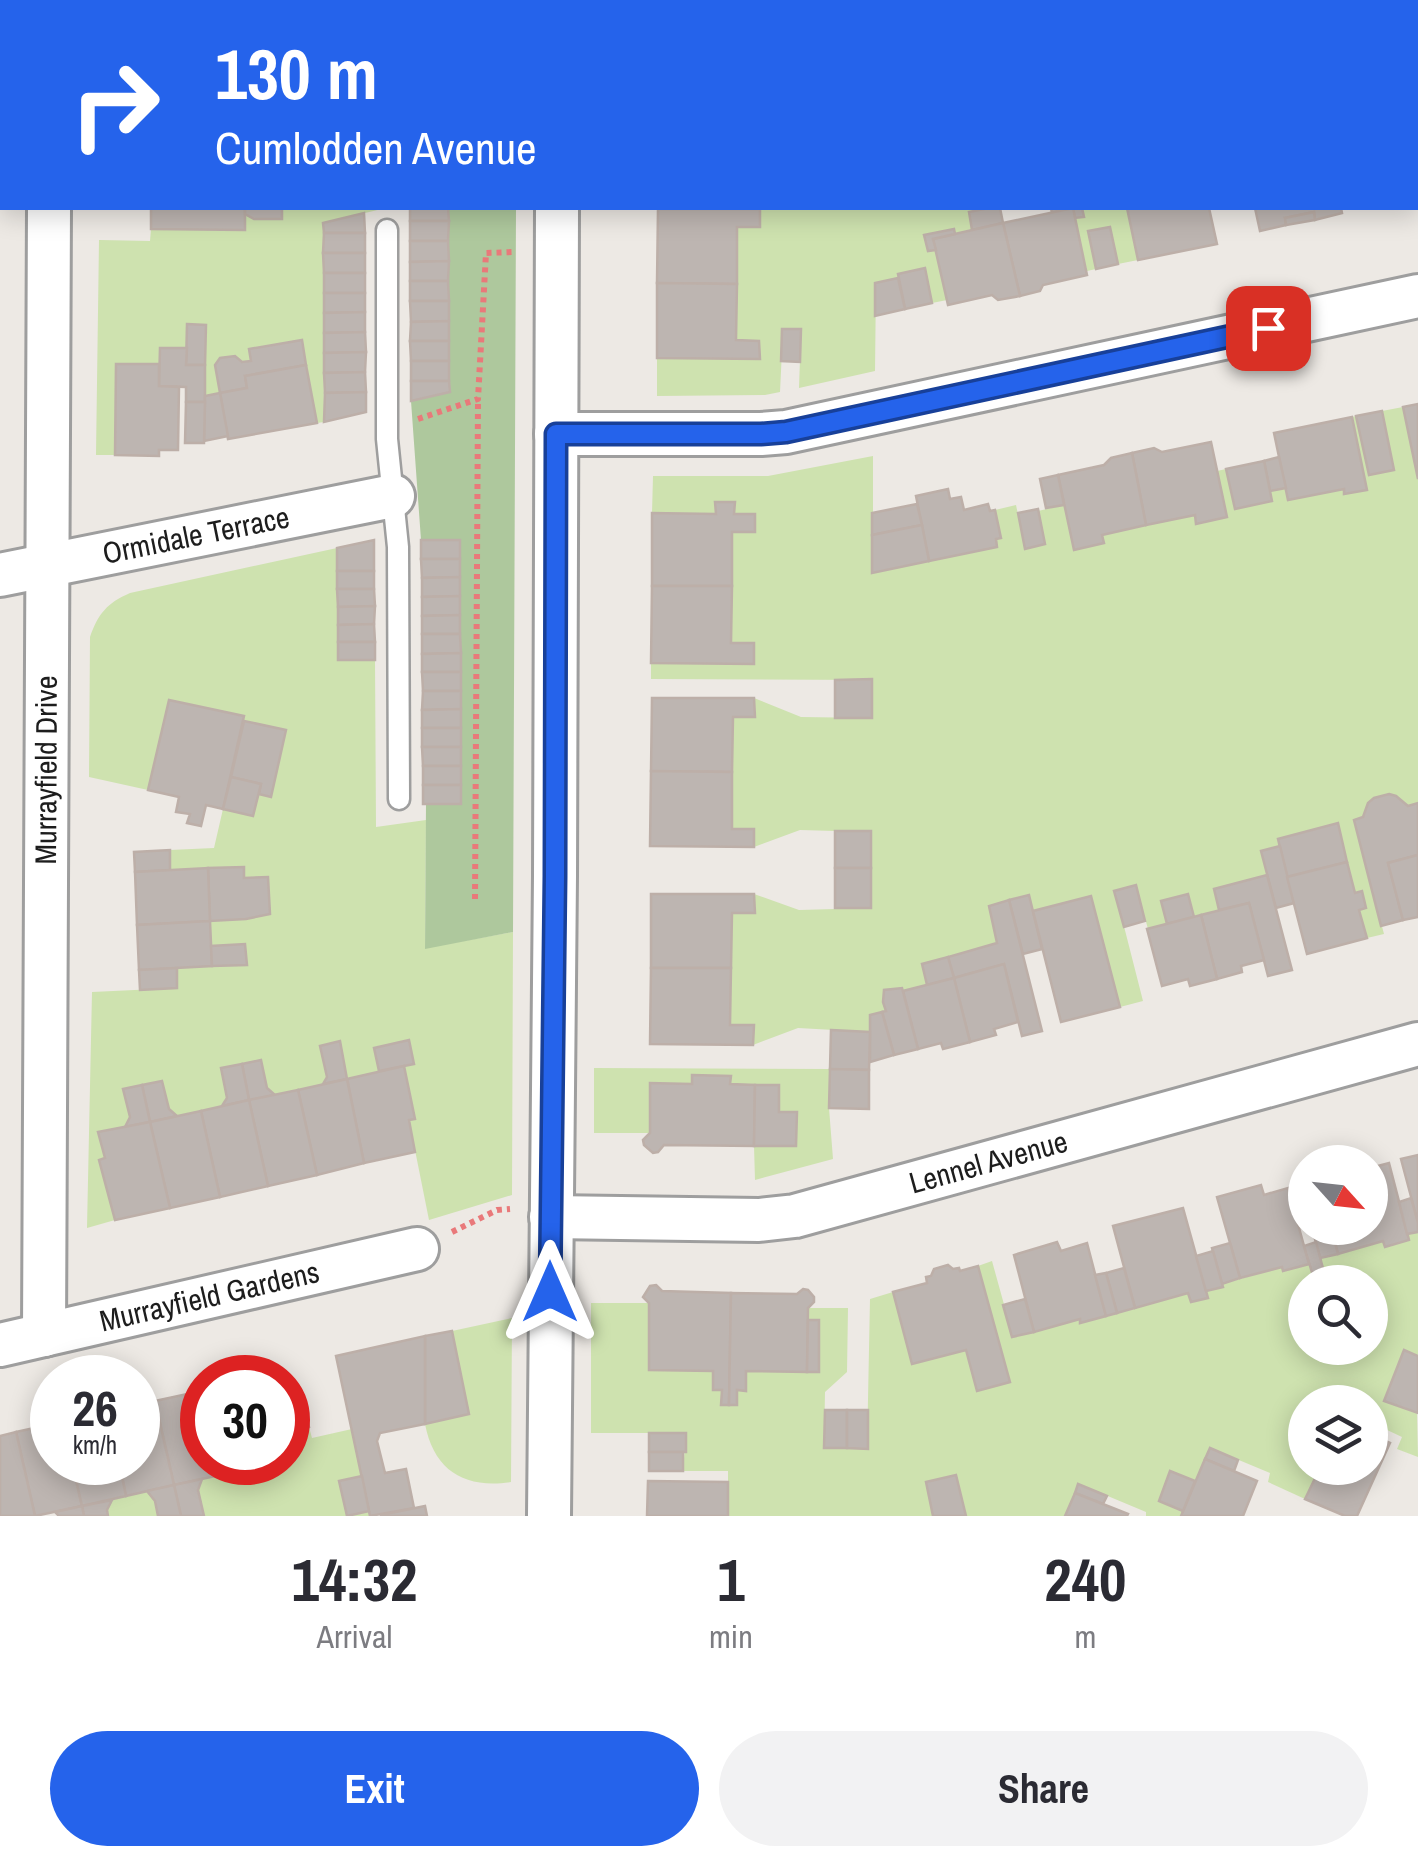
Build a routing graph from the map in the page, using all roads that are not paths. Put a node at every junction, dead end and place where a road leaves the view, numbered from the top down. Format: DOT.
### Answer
graph roads {
  1 [pos="49,210"];
  2 [pos="557,210"];
  3 [pos="387,230"];
  4 [pos="1418,296"];
  5 [pos="556,434"];
  6 [pos="393,496"];
  7 [pos="46,564"];
  8 [pos="0,575"];
  9 [pos="399,799"];
  10 [pos="1418,1044"];
  11 [pos="551,1217"];
  12 [pos="418,1249"];
  13 [pos="44,1335"];
  14 [pos="0,1345"];
  15 [pos="548,1516"];
  1 -- 7 [label="street, Murrayfield Drive"];
  2 -- 5 [label="street"];
  3 -- 6 [label="lane"];
  4 -- 5 [label="street"];
  5 -- 11 [label="street"];
  6 -- 7 [label="street, Ormidale Terrace"];
  6 -- 9 [label="lane"];
  7 -- 8 [label="street, Ormidale Terrace"];
  7 -- 13 [label="street, Murrayfield Drive"];
  10 -- 11 [label="street, Lennel Avenue"];
  11 -- 15 [label="street"];
  12 -- 13 [label="street, Murrayfield Gardens"];
  13 -- 14 [label="street, Murrayfield Gardens"];
}
